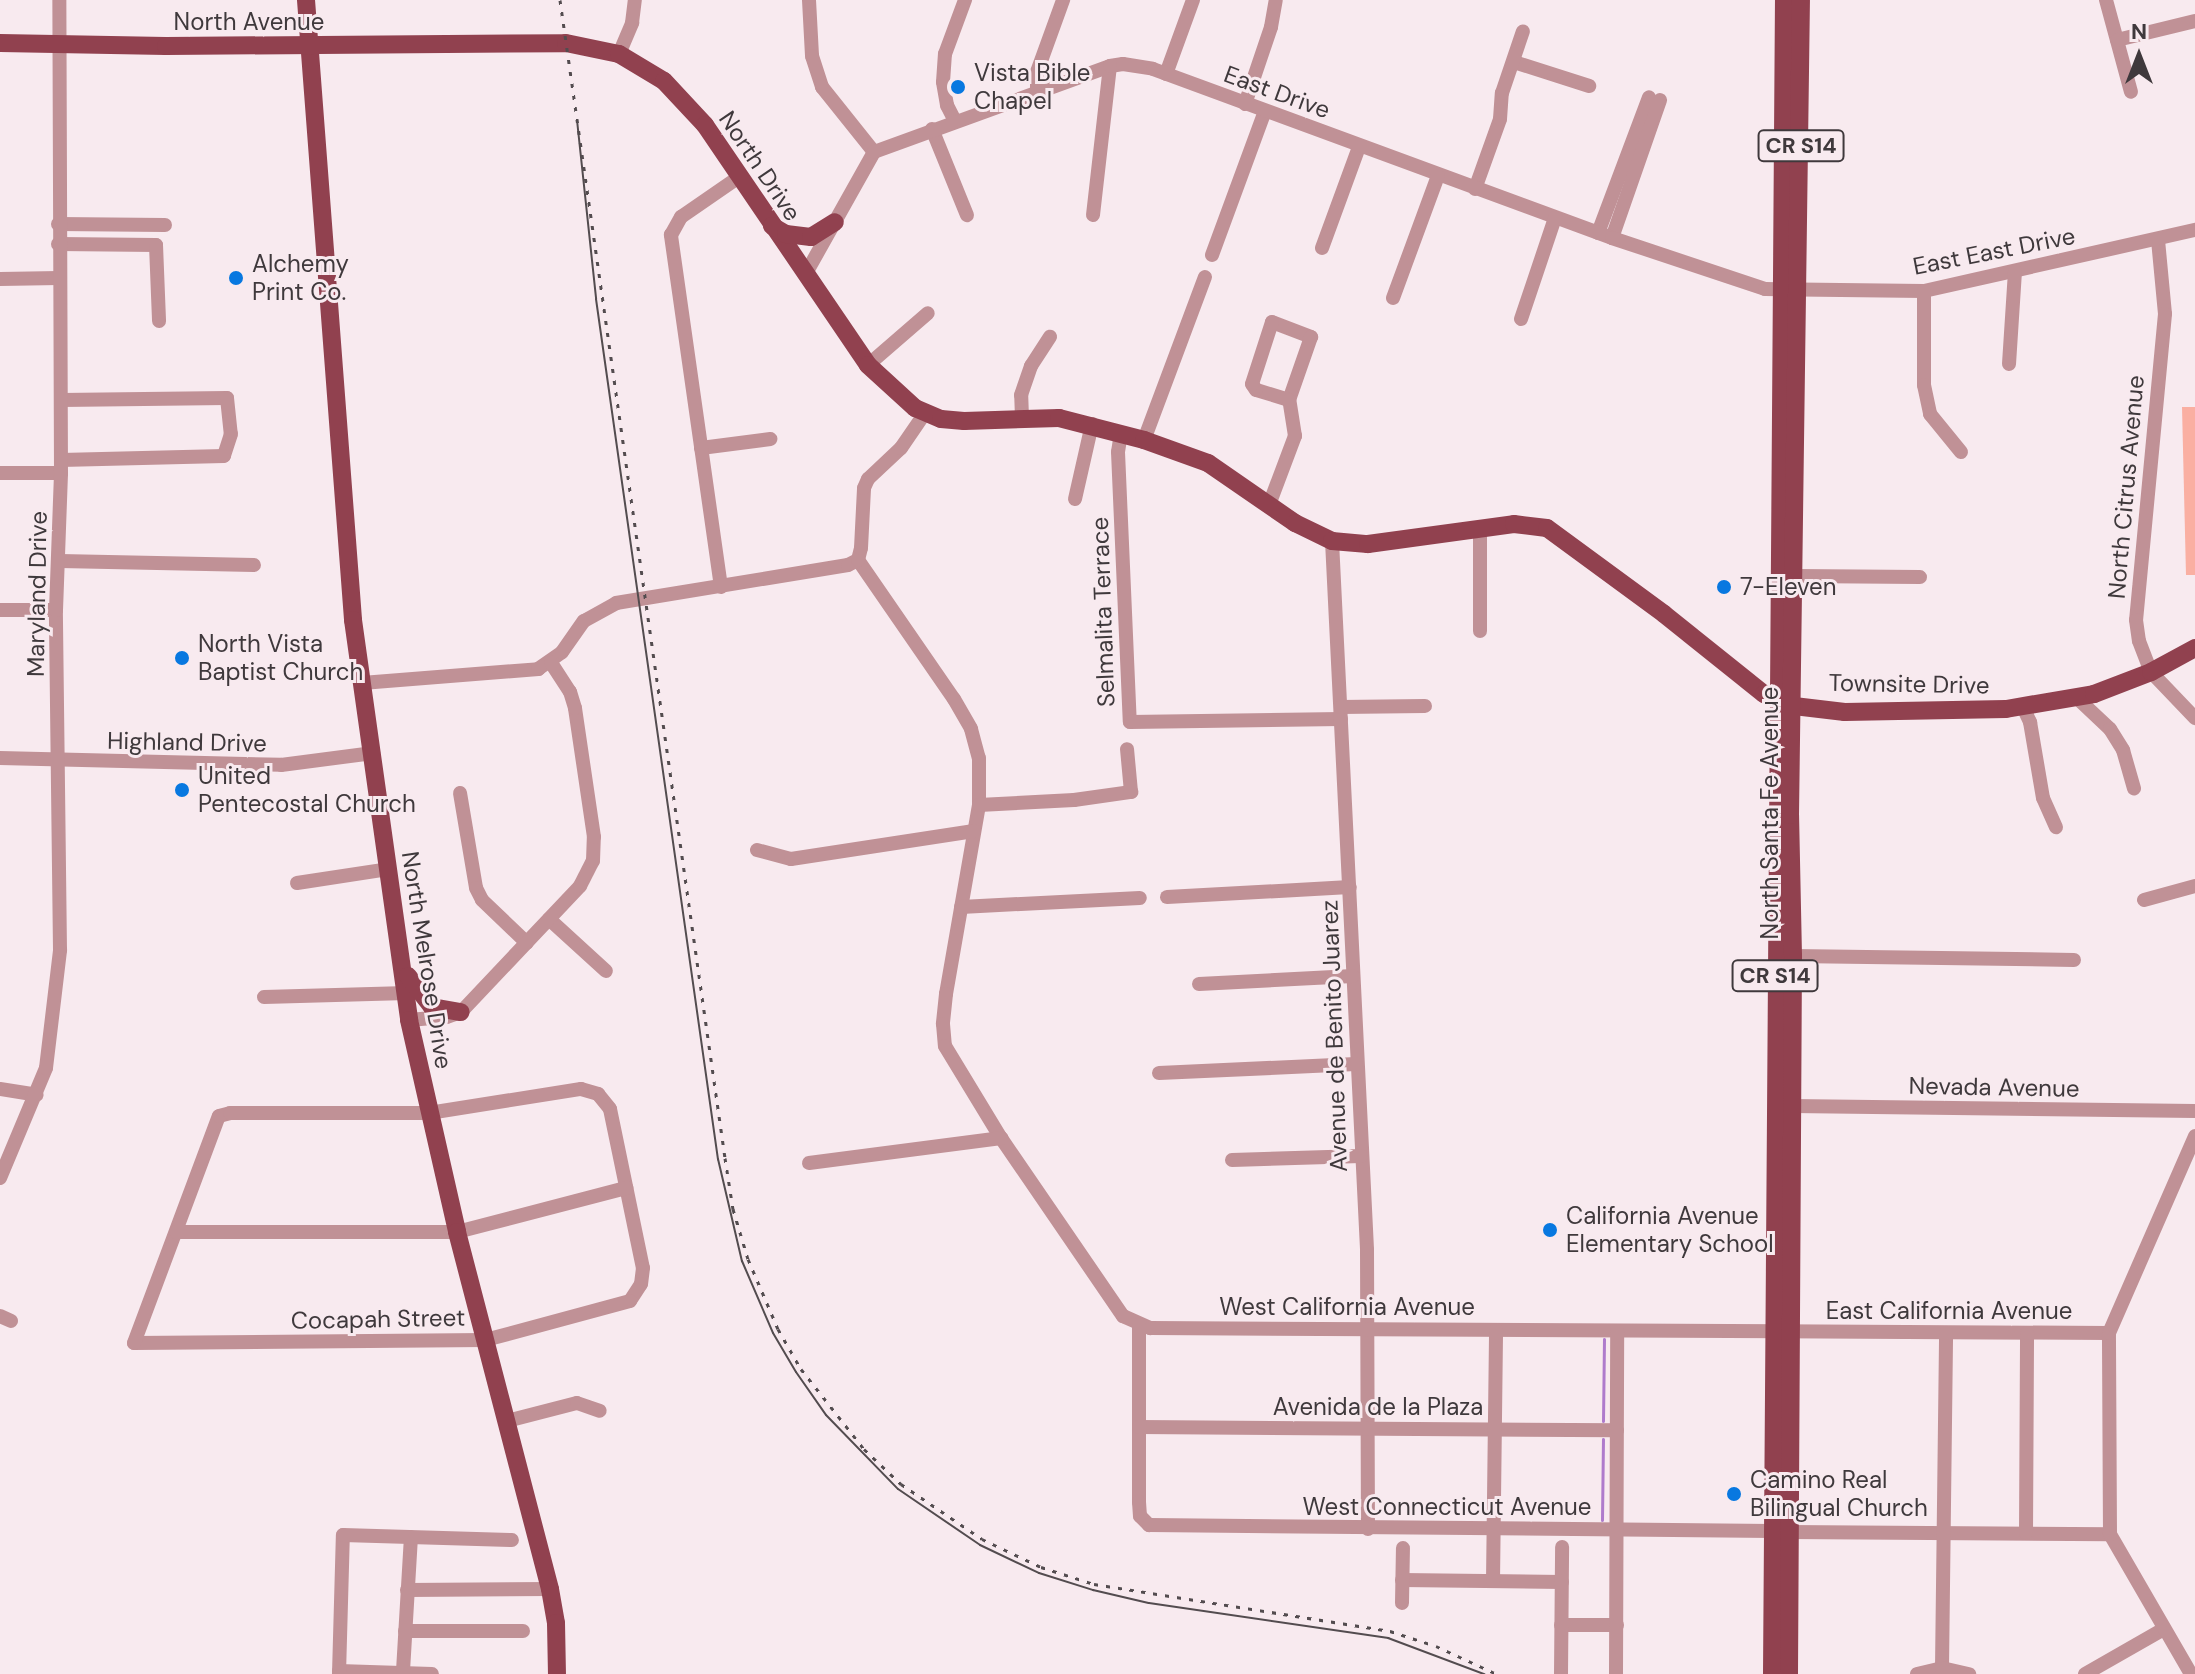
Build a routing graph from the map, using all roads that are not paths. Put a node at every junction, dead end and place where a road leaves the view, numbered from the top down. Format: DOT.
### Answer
graph roads {
  1 [pos="59,0"];
  2 [pos="306,0"];
  3 [pos="635,0"];
  4 [pos="809,0"];
  5 [pos="965,0"];
  6 [pos="1063,0"];
  7 [pos="1193,0"];
  8 [pos="1276,0"];
  9 [pos="1784,0"];
  10 [pos="1801,0"];
  11 [pos="2106,0"];
  12 [pos="2195,21"];
  13 [pos="1523,31"];
  14 [pos="2117,40"];
  15 [pos="0,43"];
  16 [pos="59,44"];
  17 [pos="309,45"];
  18 [pos="498,45"];
  19 [pos="619,54"];
  20 [pos="1514,62"];
  21 [pos="1110,66"];
  22 [pos="1166,74"];
  23 [pos="1589,86"];
  24 [pos="1037,92"];
  25 [pos="2131,92"];
  26 [pos="1654,99"];
  27 [pos="1245,104"];
  28 [pos="1265,111"];
  29 [pos="955,121"];
  30 [pos="932,129"];
  31 [pos="1359,147"];
  32 [pos="874,152"];
  33 [pos="1438,176"];
  34 [pos="739,177"];
  35 [pos="1475,189"];
  36 [pos="967,215"];
  37 [pos="1093,215"];
  38 [pos="1555,218"];
  39 [pos="835,222"];
  40 [pos="58,224"];
  41 [pos="165,225"];
  42 [pos="772,225"];
  43 [pos="2195,230"];
  44 [pos="1605,236"];
  45 [pos="2158,240"];
  46 [pos="58,244"];
  47 [pos="1322,248"];
  48 [pos="1212,255"];
  49 [pos="2015,271"];
  50 [pos="805,275"];
  51 [pos="1205,277"];
  52 [pos="59,278"];
  53 [pos="0,279"];
  54 [pos="1790,290"];
  55 [pos="1924,291"];
  56 [pos="1393,298"];
  57 [pos="928,313"];
  58 [pos="1521,319"];
  59 [pos="159,321"];
  60 [pos="1050,337"];
  61 [pos="2009,364"];
  62 [pos="868,365"];
  63 [pos="61,400"];
  64 [pos="1289,400"];
  65 [pos="925,413"];
  66 [pos="1022,418"];
  67 [pos="1092,424"];
  68 [pos="1121,433"];
  69 [pos="770,439"];
  70 [pos="1144,440"];
  71 [pos="701,448"];
  72 [pos="1961,452"];
  73 [pos="61,466"];
  74 [pos="0,473"];
  75 [pos="1075,499"];
  76 [pos="1269,505"];
  77 [pos="1480,529"];
  78 [pos="1332,541"];
  79 [pos="858,560"];
  80 [pos="60,561"];
  81 [pos="254,565"];
  82 [pos="1796,576"];
  83 [pos="1920,577"];
  84 [pos="721,587"];
  85 [pos="0,610"];
  86 [pos="56,610"];
  87 [pos="1480,631"];
  88 [pos="2195,648"];
  89 [pos="551,663"];
  90 [pos="2151,672"];
  91 [pos="362,683"];
  92 [pos="2077,698"];
  93 [pos="1786,702"];
  94 [pos="1425,706"];
  95 [pos="2023,707"];
  96 [pos="1341,713"];
  97 [pos="2195,718"];
  98 [pos="1127,749"];
  99 [pos="373,753"];
  100 [pos="0,758"];
  101 [pos="57,762"];
  102 [pos="2134,788"];
  103 [pos="460,793"];
  104 [pos="979,805"];
  105 [pos="2056,827"];
  106 [pos="974,831"];
  107 [pos="757,850"];
  108 [pos="388,869"];
  109 [pos="297,883"];
  110 [pos="2195,886"];
  111 [pos="1350,887"];
  112 [pos="1167,897"];
  113 [pos="1140,898"];
  114 [pos="2144,900"];
  115 [pos="961,907"];
  116 [pos="549,919"];
  117 [pos="527,943"];
  118 [pos="1793,956"];
  119 [pos="2074,960"];
  120 [pos="403,968"];
  121 [pos="606,971"];
  122 [pos="1353,976"];
  123 [pos="1199,984"];
  124 [pos="407,993"];
  125 [pos="264,997"];
  126 [pos="461,1012"];
  127 [pos="409,1020"];
  128 [pos="1356,1064"];
  129 [pos="1159,1073"];
  130 [pos="0,1089"];
  131 [pos="37,1095"];
  132 [pos="1792,1106"];
  133 [pos="2195,1111"];
  134 [pos="429,1113"];
  135 [pos="2195,1136"];
  136 [pos="1001,1138"];
  137 [pos="1361,1156"];
  138 [pos="1232,1160"];
  139 [pos="809,1163"];
  140 [pos="1774,1169"];
  141 [pos="0,1178"];
  142 [pos="626,1188"];
  143 [pos="176,1232"];
  144 [pos="457,1232"];
  145 [pos="1791,1235"];
  146 [pos="1139,1325"];
  147 [pos="1369,1329"];
  148 [pos="1496,1330"];
  149 [pos="1617,1331"];
  150 [pos="1782,1333"];
  151 [pos="1946,1333"];
  152 [pos="2027,1333"];
  153 [pos="2109,1333"];
  154 [pos="485,1340"];
  155 [pos="600,1411"];
  156 [pos="507,1421"];
  157 [pos="1139,1427"];
  158 [pos="1368,1428"];
  159 [pos="1493,1430"];
  160 [pos="1617,1430"];
  161 [pos="1368,1529"];
  162 [pos="1493,1529"];
  163 [pos="1617,1530"];
  164 [pos="1780,1531"];
  165 [pos="1944,1532"];
  166 [pos="2026,1533"];
  167 [pos="2110,1534"];
  168 [pos="411,1537"];
  169 [pos="512,1540"];
  170 [pos="1562,1547"];
  171 [pos="1403,1548"];
  172 [pos="1402,1580"];
  173 [pos="1493,1581"];
  174 [pos="1562,1582"];
  175 [pos="550,1589"];
  176 [pos="407,1590"];
  177 [pos="1402,1603"];
  178 [pos="1561,1625"];
  179 [pos="1617,1625"];
  180 [pos="2164,1629"];
  181 [pos="405,1631"];
  182 [pos="523,1631"];
  183 [pos="1942,1668"];
  184 [pos="339,1672"];
  185 [pos="396,1672"];
  186 [pos="432,1674"];
  187 [pos="557,1674"];
  188 [pos="1561,1674"];
  189 [pos="1616,1674"];
  190 [pos="1772,1674"];
  191 [pos="1789,1674"];
  192 [pos="1917,1674"];
  193 [pos="1969,1674"];
  194 [pos="2085,1674"];
  195 [pos="2191,1674"];
  1 -- 16 [label="street, Maryland Drive"];
  2 -- 17 [label="main road, North Melrose Drive"];
  3 -- 19 [label="street"];
  4 -- 32 [label="street"];
  5 -- 29 [label="street"];
  6 -- 24 [label="street"];
  7 -- 22 [label="street"];
  8 -- 27 [label="street"];
  9 -- 54 [label="main road, North Santa Fe Avenue / CR S14"];
  10 -- 54 [label="main road, North Santa Fe Avenue / CR S14"];
  11 -- 14 [label="street"];
  12 -- 14 [label="street"];
  13 -- 20 [label="street"];
  14 -- 25 [label="street"];
  15 -- 16 [label="main road, North Avenue"];
  16 -- 17 [label="main road, North Avenue"];
  16 -- 40 [label="street, Maryland Drive"];
  17 -- 18 [label="main road, North Avenue"];
  17 -- 91 [label="main road, North Melrose Drive"];
  18 -- 19 [label="main road, North Drive"];
  19 -- 34 [label="main road, North Drive"];
  20 -- 23 [label="street"];
  20 -- 35 [label="street"];
  21 -- 22 [label="street, East Drive"];
  21 -- 24 [label="street, East Drive"];
  21 -- 37 [label="street"];
  22 -- 27 [label="street, East Drive"];
  24 -- 29 [label="street, East Drive"];
  26 -- 44 [label="street"];
  27 -- 28 [label="street, East Drive"];
  28 -- 31 [label="street, East Drive"];
  28 -- 48 [label="street"];
  29 -- 30 [label="street, East Drive"];
  30 -- 32 [label="street, East Drive"];
  30 -- 36 [label="street"];
  31 -- 33 [label="street, East Drive"];
  31 -- 47 [label="street"];
  32 -- 39 [label="street"];
  33 -- 35 [label="street, East Drive"];
  33 -- 56 [label="street"];
  34 -- 42 [label="main road, North Drive"];
  34 -- 71 [label="street"];
  35 -- 38 [label="street, East Drive"];
  38 -- 44 [label="street, East Drive"];
  38 -- 58 [label="street"];
  39 -- 42 [label="main road"];
  39 -- 50 [label="street"];
  40 -- 41 [label="street"];
  40 -- 46 [label="street, Maryland Drive"];
  42 -- 50 [label="main road, North Drive"];
  43 -- 45 [label="street, East East Drive"];
  44 -- 54 [label="street, East Drive"];
  45 -- 49 [label="street, East East Drive"];
  45 -- 90 [label="street, North Citrus Avenue"];
  46 -- 52 [label="street, Maryland Drive"];
  46 -- 59 [label="street"];
  49 -- 55 [label="street, East East Drive"];
  49 -- 61 [label="street"];
  50 -- 62 [label="main road, North Drive"];
  51 -- 70 [label="street"];
  52 -- 53 [label="street"];
  52 -- 63 [label="street, Maryland Drive"];
  54 -- 55 [label="street, East East Drive"];
  54 -- 82 [label="main road, North Santa Fe Avenue / CR S14"];
  54 -- 93 [label="main road, North Santa Fe Avenue / CR S14"];
  55 -- 72 [label="street"];
  57 -- 62 [label="street"];
  60 -- 66 [label="street"];
  62 -- 65 [label="main road, North Drive"];
  63 -- 73 [label="street, Maryland Drive"];
  63 -- 73 [label="street"];
  64 -- 64 [label="street"];
  64 -- 76 [label="street"];
  65 -- 66 [label="main road"];
  65 -- 79 [label="street"];
  66 -- 67 [label="main road"];
  67 -- 68 [label="main road"];
  67 -- 75 [label="street"];
  68 -- 70 [label="main road"];
  68 -- 96 [label="street, Selmalita Terrace"];
  69 -- 71 [label="street"];
  70 -- 76 [label="main road"];
  71 -- 84 [label="street"];
  73 -- 74 [label="street"];
  73 -- 80 [label="street, Maryland Drive"];
  76 -- 78 [label="main road"];
  77 -- 78 [label="main road"];
  77 -- 87 [label="street"];
  77 -- 93 [label="main road"];
  78 -- 96 [label="street, Avenue de Benito Juarez"];
  79 -- 84 [label="street"];
  79 -- 104 [label="street"];
  80 -- 81 [label="street"];
  80 -- 86 [label="street, Maryland Drive"];
  82 -- 83 [label="street"];
  82 -- 93 [label="main road, North Santa Fe Avenue / CR S14"];
  84 -- 89 [label="street"];
  85 -- 86 [label="street"];
  86 -- 101 [label="street, Maryland Drive"];
  88 -- 90 [label="main road, Townsite Drive"];
  89 -- 91 [label="street"];
  89 -- 116 [label="street"];
  90 -- 92 [label="main road, Townsite Drive"];
  90 -- 97 [label="street, North Citrus Avenue"];
  91 -- 99 [label="main road, North Melrose Drive"];
  92 -- 95 [label="main road, Townsite Drive"];
  92 -- 102 [label="street"];
  93 -- 95 [label="main road, Townsite Drive"];
  93 -- 118 [label="main road, North Santa Fe Avenue / CR S14"];
  93 -- 140 [label="main road, North Santa Fe Avenue / CR S14"];
  94 -- 96 [label="street"];
  95 -- 105 [label="street, Townsite Drive"];
  96 -- 111 [label="street, Avenue de Benito Juarez"];
  98 -- 104 [label="street"];
  99 -- 101 [label="street, Highland Drive"];
  99 -- 108 [label="main road, North Melrose Drive"];
  100 -- 101 [label="street, Highland Drive"];
  101 -- 131 [label="street, Maryland Drive"];
  103 -- 117 [label="street"];
  104 -- 106 [label="street"];
  106 -- 107 [label="street"];
  106 -- 115 [label="street"];
  108 -- 109 [label="street"];
  108 -- 120 [label="main road, North Melrose Drive"];
  110 -- 114 [label="street"];
  111 -- 112 [label="street"];
  111 -- 122 [label="street, Avenue de Benito Juarez"];
  113 -- 115 [label="street"];
  115 -- 136 [label="street"];
  116 -- 117 [label="street"];
  116 -- 121 [label="street"];
  117 -- 126 [label="street"];
  118 -- 119 [label="street"];
  118 -- 132 [label="main road, North Santa Fe Avenue / CR S14"];
  120 -- 124 [label="main road, North Melrose Drive"];
  120 -- 126 [label="main road"];
  122 -- 123 [label="street"];
  122 -- 128 [label="street, Avenue de Benito Juarez"];
  124 -- 125 [label="street"];
  124 -- 127 [label="main road, North Melrose Drive"];
  126 -- 127 [label="street"];
  127 -- 134 [label="main road, North Melrose Drive"];
  128 -- 129 [label="street"];
  128 -- 137 [label="street, Avenue de Benito Juarez"];
  130 -- 131 [label="street"];
  131 -- 141 [label="street, Maryland Drive"];
  132 -- 133 [label="street, Nevada Avenue"];
  132 -- 145 [label="main road, North Santa Fe Avenue / CR S14"];
  134 -- 142 [label="street"];
  134 -- 143 [label="street"];
  134 -- 144 [label="main road, North Melrose Drive"];
  135 -- 153 [label="street"];
  136 -- 139 [label="street"];
  136 -- 146 [label="street"];
  137 -- 138 [label="street"];
  137 -- 147 [label="street, Avenue de Benito Juarez"];
  140 -- 145 [label="main road"];
  140 -- 150 [label="main road, North Santa Fe Avenue / CR S14"];
  142 -- 144 [label="street"];
  142 -- 154 [label="street, Cocapah Street"];
  143 -- 144 [label="street"];
  143 -- 154 [label="street, Cocapah Street"];
  144 -- 154 [label="main road, North Melrose Drive"];
  145 -- 150 [label="main road, North Santa Fe Avenue / CR S14"];
  146 -- 147 [label="street, West California Avenue"];
  146 -- 157 [label="street"];
  147 -- 148 [label="street, West California Avenue"];
  147 -- 158 [label="street, Avenue de Benito Juarez"];
  148 -- 149 [label="street, West California Avenue"];
  148 -- 159 [label="street"];
  149 -- 150 [label="street, West California Avenue"];
  149 -- 160 [label="street"];
  150 -- 151 [label="street, East California Avenue"];
  150 -- 164 [label="main road, North Santa Fe Avenue / CR S14"];
  151 -- 152 [label="street, East California Avenue"];
  151 -- 165 [label="street"];
  152 -- 153 [label="street, East California Avenue"];
  152 -- 166 [label="street"];
  153 -- 167 [label="street"];
  154 -- 156 [label="main road, North Melrose Drive"];
  155 -- 156 [label="street"];
  156 -- 175 [label="main road, North Melrose Drive"];
  157 -- 158 [label="street, Avenida de la Plaza"];
  157 -- 161 [label="street, West Connecticut Avenue"];
  158 -- 159 [label="street, Avenida de la Plaza"];
  158 -- 161 [label="street, Avenue de Benito Juarez"];
  159 -- 160 [label="street, Avenida de la Plaza"];
  159 -- 162 [label="street"];
  160 -- 163 [label="street"];
  161 -- 162 [label="street, West Connecticut Avenue"];
  162 -- 163 [label="street, West Connecticut Avenue"];
  162 -- 173 [label="street"];
  163 -- 164 [label="street, West Connecticut Avenue"];
  163 -- 179 [label="street"];
  164 -- 165 [label="street, West Connecticut Avenue"];
  164 -- 190 [label="main road, North Santa Fe Avenue / CR S14"];
  164 -- 191 [label="main road, North Santa Fe Avenue / CR S14"];
  165 -- 166 [label="street, West Connecticut Avenue"];
  165 -- 183 [label="street"];
  166 -- 167 [label="street, West Connecticut Avenue"];
  167 -- 180 [label="street"];
  168 -- 169 [label="street"];
  168 -- 176 [label="street"];
  168 -- 184 [label="street"];
  170 -- 174 [label="street"];
  171 -- 172 [label="street"];
  172 -- 173 [label="street"];
  172 -- 177 [label="street"];
  173 -- 174 [label="street"];
  174 -- 178 [label="street"];
  175 -- 176 [label="street"];
  175 -- 187 [label="main road, North Melrose Drive"];
  176 -- 181 [label="street"];
  178 -- 179 [label="street"];
  178 -- 188 [label="street"];
  179 -- 189 [label="street"];
  180 -- 194 [label="street"];
  180 -- 195 [label="street"];
  181 -- 182 [label="street"];
  181 -- 185 [label="street"];
  183 -- 192 [label="street"];
  183 -- 193 [label="street"];
  184 -- 185 [label="street"];
  185 -- 186 [label="street"];
}
